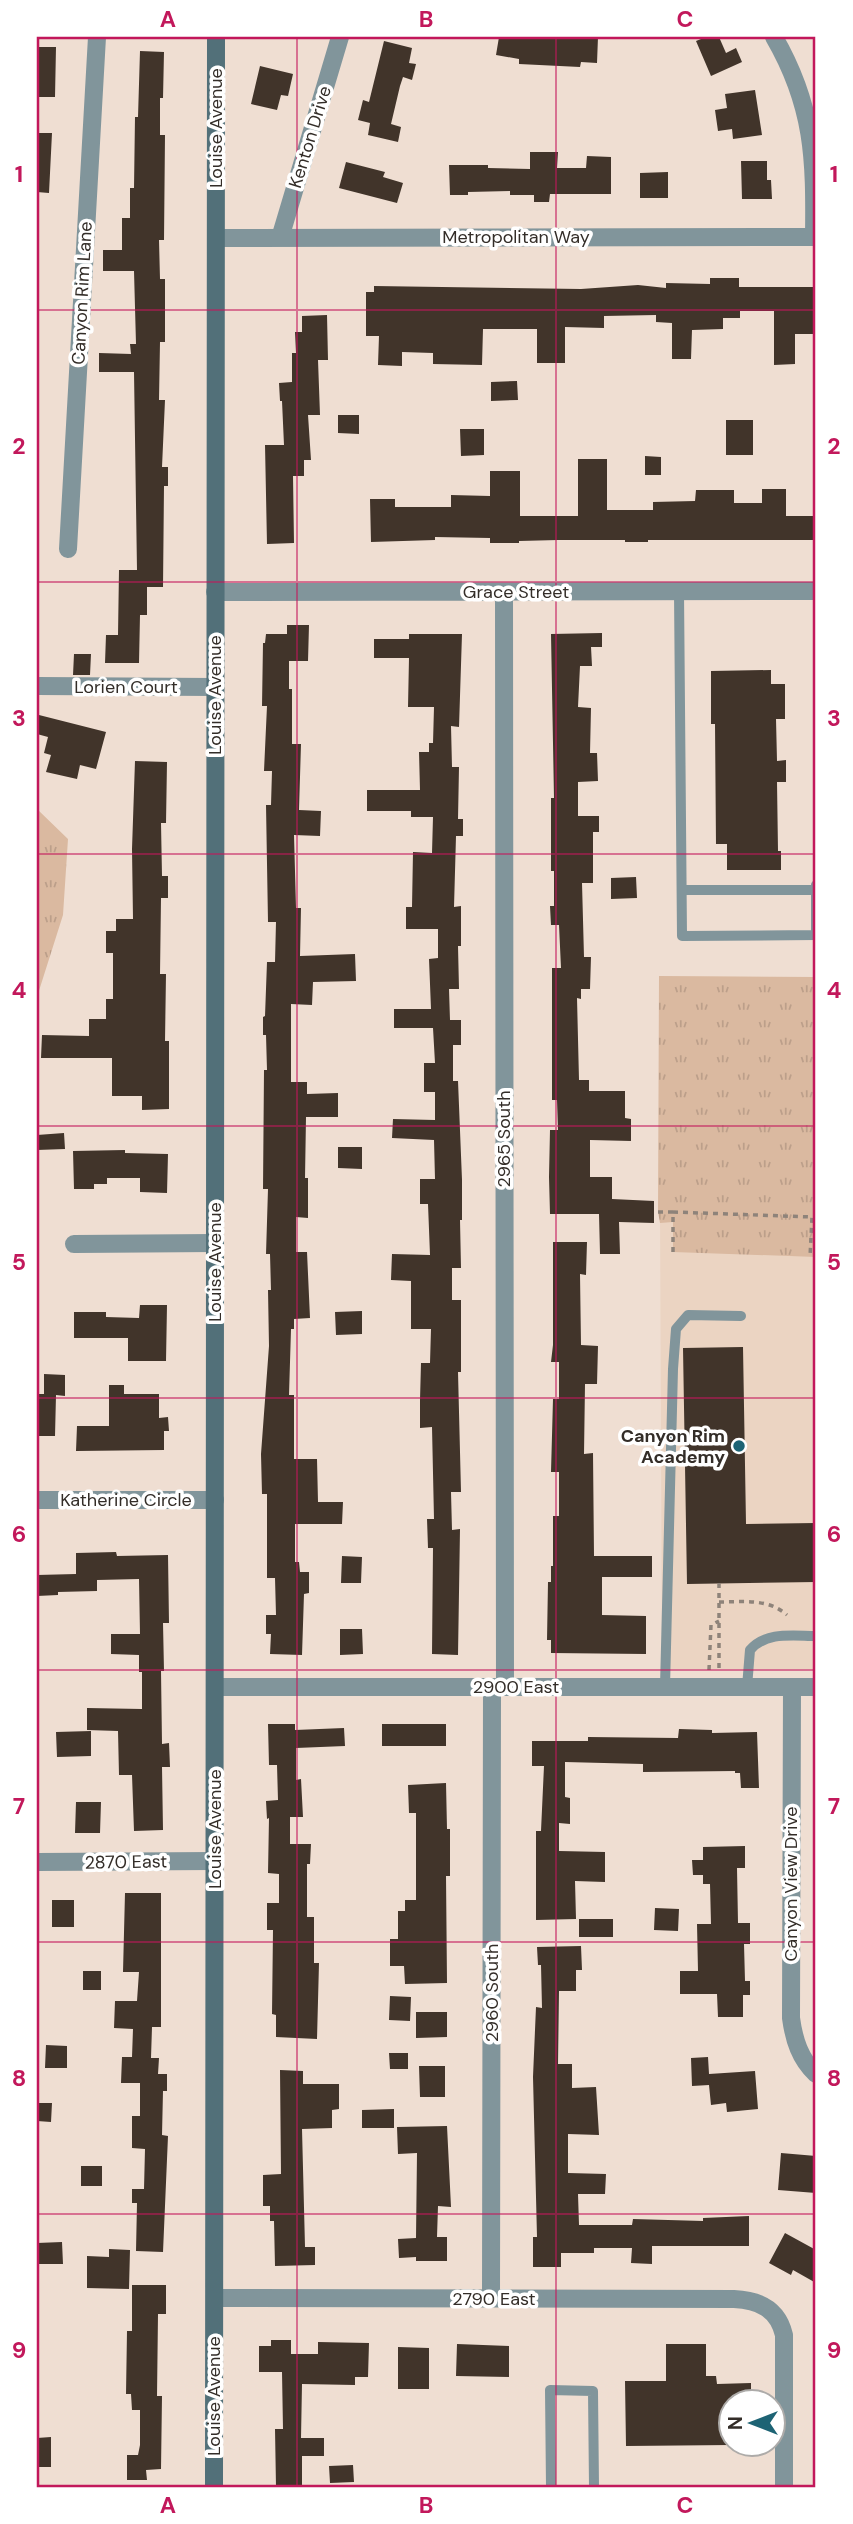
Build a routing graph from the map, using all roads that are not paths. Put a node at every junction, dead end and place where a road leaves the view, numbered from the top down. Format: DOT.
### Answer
graph roads {
  1 [pos="97,37"];
  2 [pos="216,37"];
  3 [pos="340,37"];
  4 [pos="774,37"];
  5 [pos="815,237"];
  6 [pos="216,238"];
  7 [pos="280,238"];
  8 [pos="68,549"];
  9 [pos="215,592"];
  10 [pos="504,592"];
  11 [pos="680,592"];
  12 [pos="816,592"];
  13 [pos="37,687"];
  14 [pos="215,687"];
  15 [pos="816,888"];
  16 [pos="682,890"];
  17 [pos="74,1244"];
  18 [pos="215,1244"];
  19 [pos="741,1316"];
  20 [pos="37,1500"];
  21 [pos="215,1500"];
  22 [pos="816,1636"];
  23 [pos="215,1687"];
  24 [pos="498,1687"];
  25 [pos="665,1687"];
  26 [pos="747,1687"];
  27 [pos="792,1687"];
  28 [pos="816,1687"];
  29 [pos="215,1861"];
  30 [pos="37,1862"];
  31 [pos="816,2074"];
  32 [pos="215,2298"];
  33 [pos="491,2299"];
  34 [pos="214,2487"];
  35 [pos="551,2487"];
  36 [pos="594,2487"];
  37 [pos="784,2487"];
  1 -- 8 [label="street, Canyon Rim Lane"];
  2 -- 6 [label="street, Louise Avenue"];
  3 -- 7 [label="street, Kenton Drive"];
  4 -- 5 [label="street"];
  5 -- 7 [label="street, Metropolitan Way"];
  6 -- 7 [label="street, Metropolitan Way"];
  6 -- 9 [label="street, Louise Avenue"];
  9 -- 10 [label="street, Grace Street"];
  9 -- 14 [label="street, Louise Avenue"];
  10 -- 11 [label="street, Grace Street"];
  10 -- 24 [label="street, 2965 South"];
  11 -- 12 [label="street, Grace Street"];
  11 -- 16 [label="lane"];
  13 -- 14 [label="street, Lorien Court"];
  14 -- 18 [label="street, Louise Avenue"];
  15 -- 16 [label="lane"];
  15 -- 16 [label="lane"];
  17 -- 18 [label="street"];
  18 -- 21 [label="street, Louise Avenue"];
  19 -- 25 [label="lane"];
  20 -- 21 [label="street, Katherine Circle"];
  21 -- 23 [label="street, Louise Avenue"];
  22 -- 26 [label="lane"];
  23 -- 24 [label="street, 2900 East"];
  23 -- 29 [label="street, Louise Avenue"];
  24 -- 25 [label="street, 2900 East"];
  24 -- 33 [label="street, 2960 South"];
  25 -- 26 [label="street, 2900 East"];
  26 -- 27 [label="street, 2900 East"];
  27 -- 28 [label="street, 2900 East"];
  27 -- 31 [label="street, Canyon View Drive"];
  29 -- 30 [label="street, 2870 East"];
  29 -- 32 [label="street, Louise Avenue"];
  32 -- 33 [label="street, 2790 East"];
  32 -- 34 [label="street, Louise Avenue"];
  33 -- 37 [label="street, 2790 East"];
  35 -- 36 [label="lane"];
}
